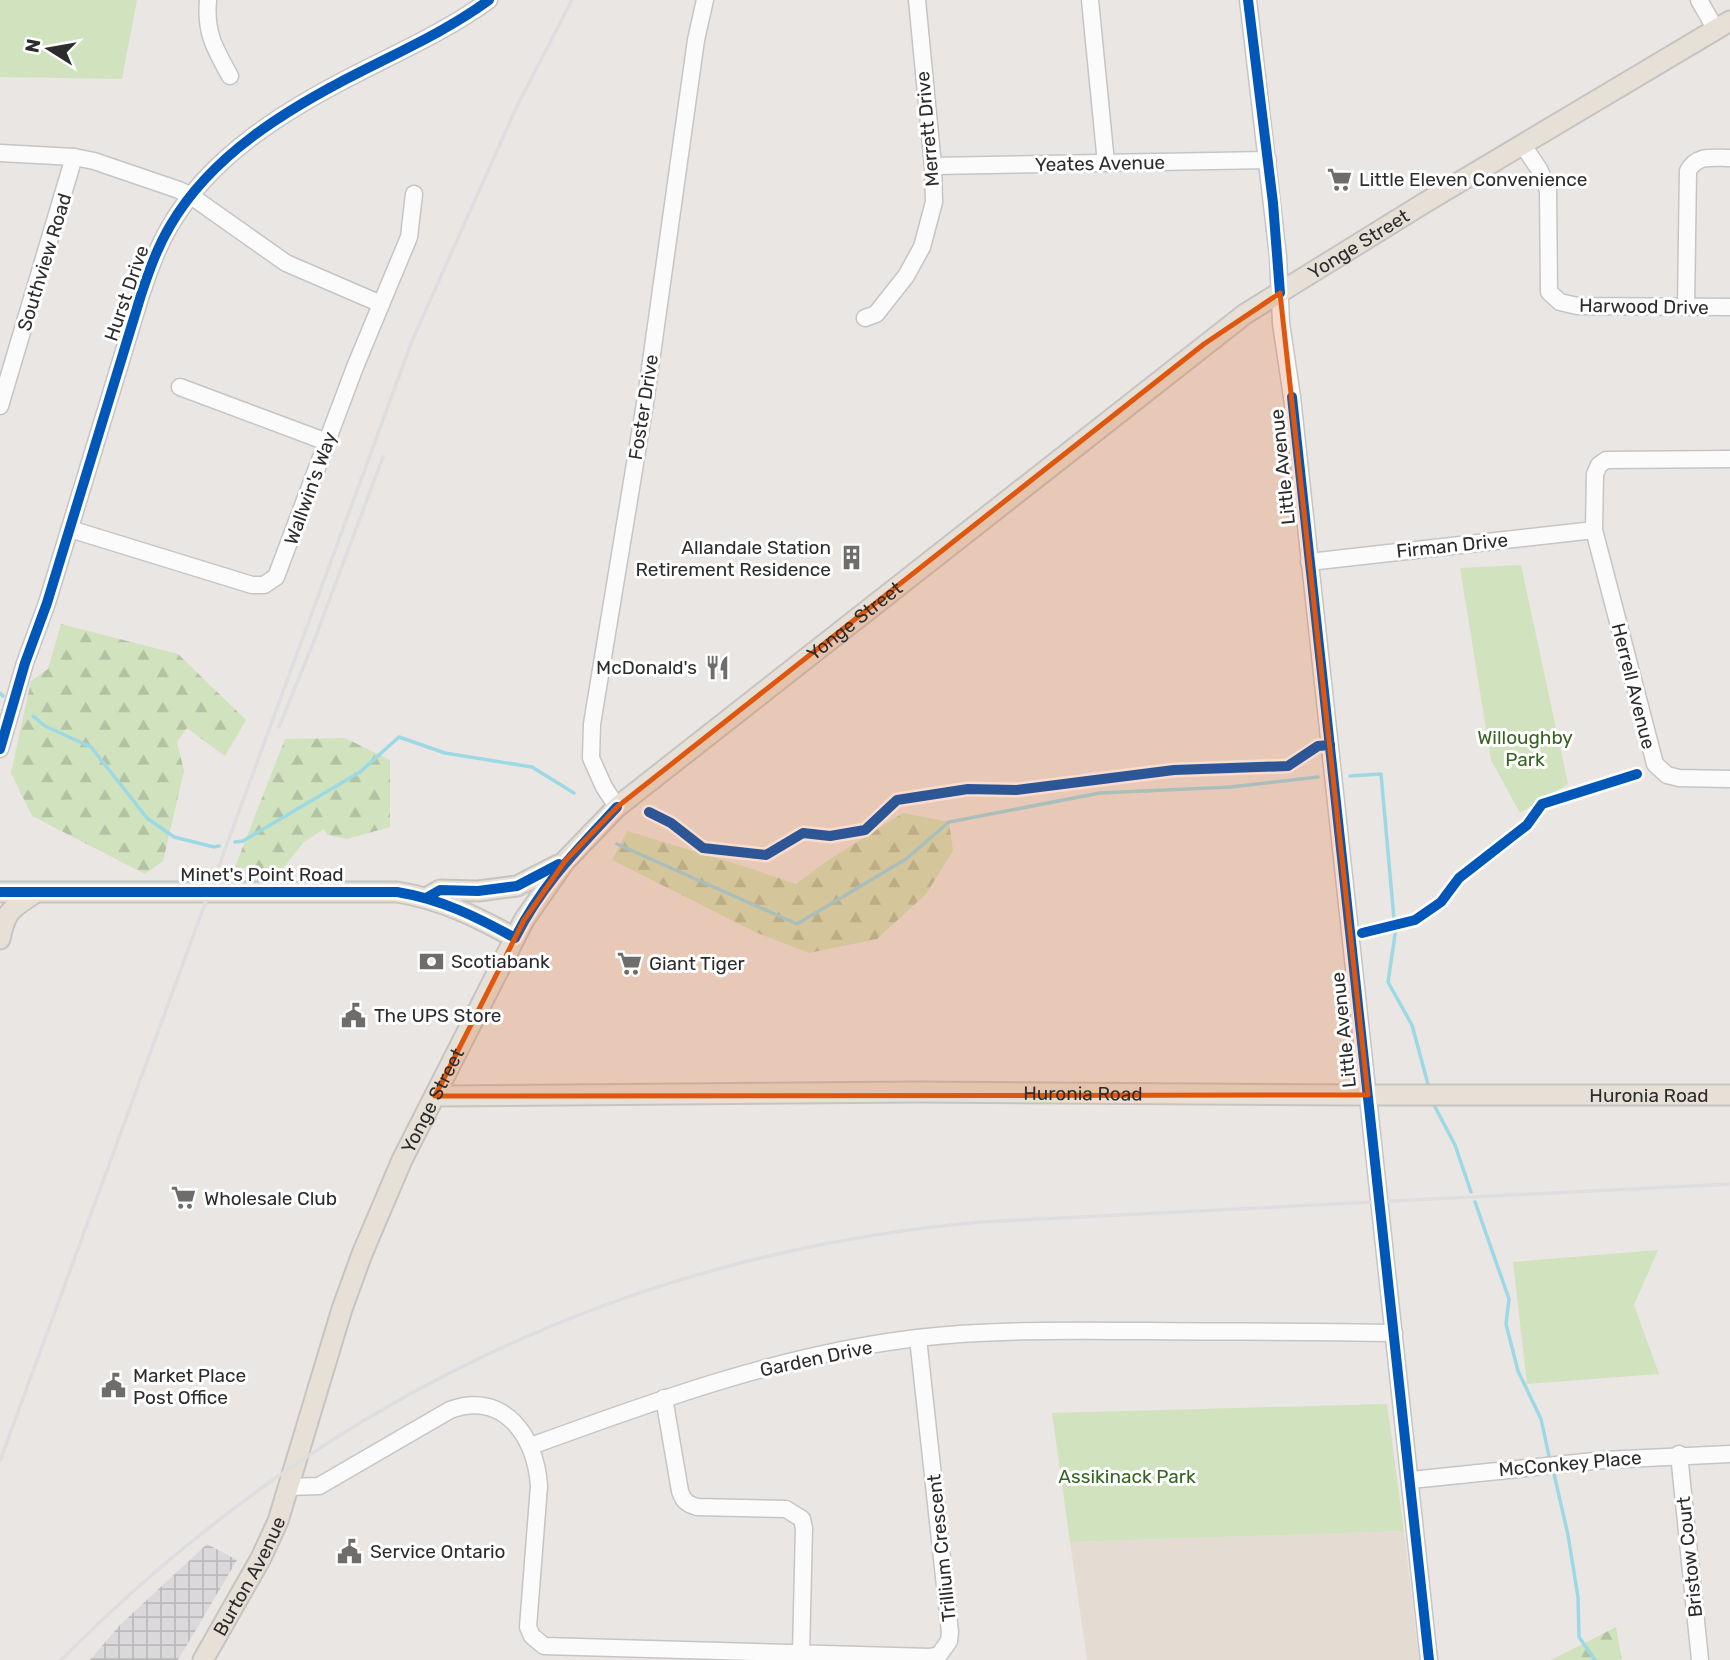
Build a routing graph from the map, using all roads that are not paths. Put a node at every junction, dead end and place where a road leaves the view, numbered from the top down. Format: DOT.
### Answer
graph roads {
  1 [pos="208,0"];
  2 [pos="489,0"];
  3 [pos="705,0"];
  4 [pos="917,0"];
  5 [pos="1090,0"];
  6 [pos="1248,0"];
  7 [pos="1699,0"];
  8 [pos="1723,25"];
  9 [pos="230,76"];
  10 [pos="1522,144"];
  11 [pos="0,153"];
  12 [pos="74,157"];
  13 [pos="1730,158"];
  14 [pos="1268,160"];
  15 [pos="1106,163"];
  16 [pos="933,166"];
  17 [pos="414,194"];
  18 [pos="191,196"];
  19 [pos="1280,293"];
  20 [pos="381,304"];
  21 [pos="1686,307"];
  22 [pos="1730,307"];
  23 [pos="865,318"];
  24 [pos="180,387"];
  25 [pos="0,406"];
  26 [pos="327,442"];
  27 [pos="1730,459"];
  28 [pos="70,529"];
  29 [pos="1594,530"];
  30 [pos="1309,562"];
  31 [pos="0,749"];
  32 [pos="1730,779"];
  33 [pos="617,807"];
  34 [pos="565,861"];
  35 [pos="0,892"];
  36 [pos="34,892"];
  37 [pos="426,898"];
  38 [pos="515,938"];
  39 [pos="0,939"];
  40 [pos="1368,1095"];
  41 [pos="1730,1095"];
  42 [pos="435,1096"];
  43 [pos="1394,1333"];
  44 [pos="918,1338"];
  45 [pos="664,1398"];
  46 [pos="531,1447"];
  47 [pos="1679,1454"];
  48 [pos="1730,1454"];
  49 [pos="1411,1480"];
  50 [pos="288,1487"];
  51 [pos="801,1653"];
  52 [pos="654,1655"];
  53 [pos="203,1660"];
  54 [pos="1429,1660"];
  55 [pos="1700,1660"];
  1 -- 9 [label="street"];
  2 -- 18 [label="street, Hurst Drive"];
  3 -- 33 [label="street, Foster Drive"];
  4 -- 16 [label="street, Merrett Drive"];
  5 -- 15 [label="street"];
  6 -- 14 [label="street, Little Avenue"];
  7 -- 8 [label="street"];
  8 -- 10 [label="main road, Yonge Street"];
  10 -- 19 [label="main road, Yonge Street"];
  10 -- 21 [label="street, Harwood Drive"];
  11 -- 12 [label="street"];
  12 -- 18 [label="street"];
  12 -- 25 [label="street, Southview Road"];
  13 -- 21 [label="street"];
  14 -- 15 [label="street, Yeates Avenue"];
  14 -- 19 [label="street, Little Avenue"];
  15 -- 16 [label="street, Yeates Avenue"];
  16 -- 23 [label="street, Merrett Drive"];
  17 -- 20 [label="street, Wallwin's Way"];
  18 -- 20 [label="street"];
  18 -- 28 [label="street, Hurst Drive"];
  19 -- 30 [label="street, Little Avenue"];
  19 -- 33 [label="main road, Yonge Street"];
  20 -- 26 [label="street, Wallwin's Way"];
  21 -- 22 [label="street, Harwood Drive"];
  24 -- 26 [label="street"];
  26 -- 28 [label="street, Wallwin's Way"];
  27 -- 29 [label="street, Herrell Avenue"];
  28 -- 31 [label="street, Hurst Drive"];
  29 -- 30 [label="street, Firman Drive"];
  29 -- 32 [label="street, Herrell Avenue"];
  30 -- 40 [label="street, Little Avenue"];
  33 -- 34 [label="main road, Yonge Street"];
  34 -- 37 [label="main road"];
  34 -- 38 [label="main road, Yonge Street"];
  35 -- 36 [label="main road, Minet's Point Road"];
  36 -- 37 [label="main road, Minet's Point Road"];
  36 -- 39 [label="main road"];
  37 -- 38 [label="main road, Minet's Point Road"];
  38 -- 42 [label="main road, Yonge Street"];
  40 -- 41 [label="main road, Huronia Road"];
  40 -- 42 [label="main road, Huronia Road"];
  40 -- 43 [label="street, Little Avenue"];
  42 -- 50 [label="main road, Yonge Street"];
  43 -- 44 [label="street, Garden Drive"];
  43 -- 49 [label="street, Little Avenue"];
  44 -- 45 [label="street, Garden Drive"];
  44 -- 51 [label="street, Trillium Crescent"];
  45 -- 46 [label="street, Garden Drive"];
  45 -- 51 [label="street"];
  46 -- 50 [label="street"];
  46 -- 52 [label="street, Trillium Crescent"];
  47 -- 48 [label="street, McConkey Place"];
  47 -- 49 [label="street, McConkey Place"];
  47 -- 55 [label="street, Bristow Court"];
  49 -- 54 [label="street, Little Avenue"];
  50 -- 53 [label="main road, Burton Avenue"];
  51 -- 52 [label="street, Trillium Crescent"];
}
